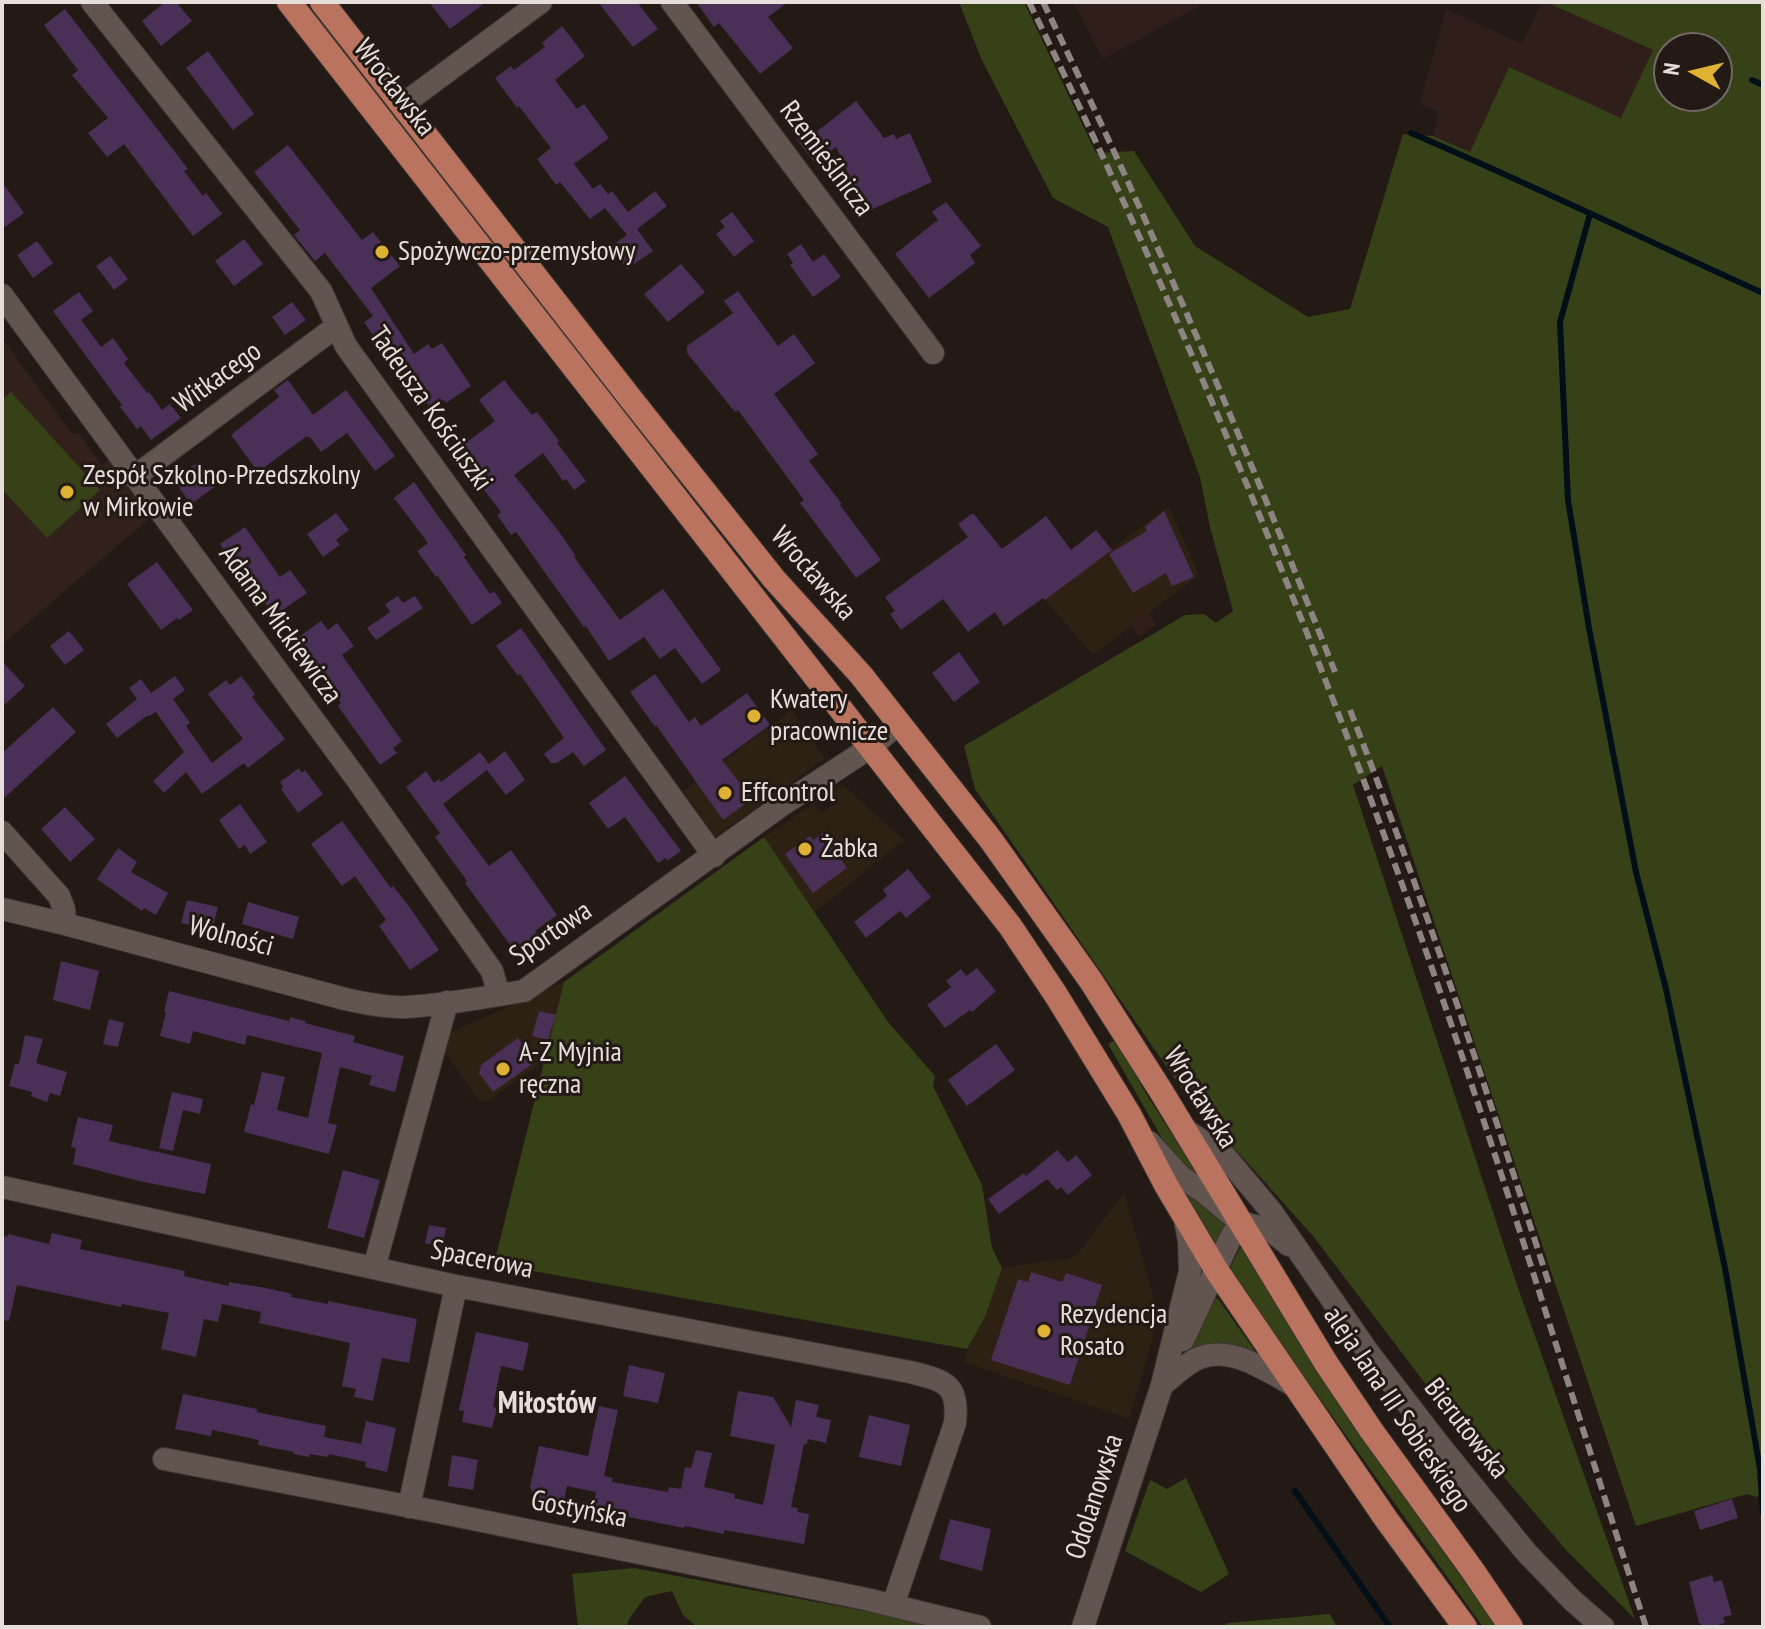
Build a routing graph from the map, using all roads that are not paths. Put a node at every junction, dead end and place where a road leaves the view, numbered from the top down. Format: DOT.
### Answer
graph roads {
  1 [pos="92,2"];
  2 [pos="289,2"];
  3 [pos="322,2"];
  4 [pos="541,2"];
  5 [pos="672,2"];
  6 [pos="402,105"];
  7 [pos="2,295"];
  8 [pos="337,326"];
  9 [pos="933,353"];
  10 [pos="134,477"];
  11 [pos="899,723"];
  12 [pos="871,747"];
  13 [pos="2,832"];
  14 [pos="714,856"];
  15 [pos="2,909"];
  16 [pos="65,924"];
  17 [pos="499,995"];
  18 [pos="447,1002"];
  19 [pos="1183,1128"];
  20 [pos="1140,1133"];
  21 [pos="2,1187"];
  22 [pos="1232,1212"];
  23 [pos="1189,1223"];
  24 [pos="1300,1253"];
  25 [pos="374,1268"];
  26 [pos="1217,1271"];
  27 [pos="456,1286"];
  28 [pos="1162,1385"];
  29 [pos="1295,1386"];
  30 [pos="164,1459"];
  31 [pos="409,1507"];
  32 [pos="893,1605"];
  33 [pos="980,1627"];
  34 [pos="1083,1627"];
  35 [pos="1465,1627"];
  36 [pos="1511,1627"];
  37 [pos="1603,1627"];
  1 -- 8 [label="street, Tadeusza Kościuszki"];
  2 -- 12 [label="main road, Wrocławska"];
  3 -- 6 [label="main road, Wrocławska"];
  4 -- 6 [label="street"];
  5 -- 9 [label="street, Rzemieślnicza"];
  6 -- 11 [label="main road, Wrocławska"];
  7 -- 10 [label="street, Adama Mickiewicza"];
  8 -- 10 [label="street, Witkacego"];
  8 -- 14 [label="street, Tadeusza Kościuszki"];
  10 -- 17 [label="street, Adama Mickiewicza"];
  11 -- 12 [label="street, Sportowa"];
  11 -- 19 [label="main road, Wrocławska"];
  12 -- 14 [label="street, Sportowa"];
  12 -- 20 [label="main road, Wrocławska"];
  13 -- 16 [label="street"];
  14 -- 17 [label="street, Sportowa"];
  15 -- 16 [label="street, Wolności"];
  16 -- 18 [label="street, Wolności"];
  17 -- 18 [label="street, Sportowa"];
  18 -- 25 [label="street"];
  19 -- 22 [label="main road, Wrocławska"];
  19 -- 24 [label="street, Bierutowska"];
  20 -- 22 [label="street, Wrocławska"];
  20 -- 23 [label="main road, Wrocławska"];
  21 -- 25 [label="street, Spacerowa"];
  22 -- 24 [label="street, Bierutowska"];
  22 -- 26 [label="street, Odolanowska"];
  22 -- 36 [label="main road, aleja Jana III Sobieskiego"];
  23 -- 26 [label="main road, Wrocławska"];
  23 -- 28 [label="street, Odolanowska"];
  24 -- 37 [label="street, Bierutowska"];
  25 -- 27 [label="street, Spacerowa"];
  26 -- 28 [label="street, Odolanowska"];
  26 -- 29 [label="main road"];
  27 -- 31 [label="street"];
  27 -- 32 [label="street, Spacerowa"];
  28 -- 29 [label="street"];
  28 -- 34 [label="street, Odolanowska"];
  29 -- 35 [label="main road"];
  30 -- 31 [label="street, Gostyńska"];
  31 -- 32 [label="street, Gostyńska"];
  32 -- 33 [label="street, Gostyńska"];
}
